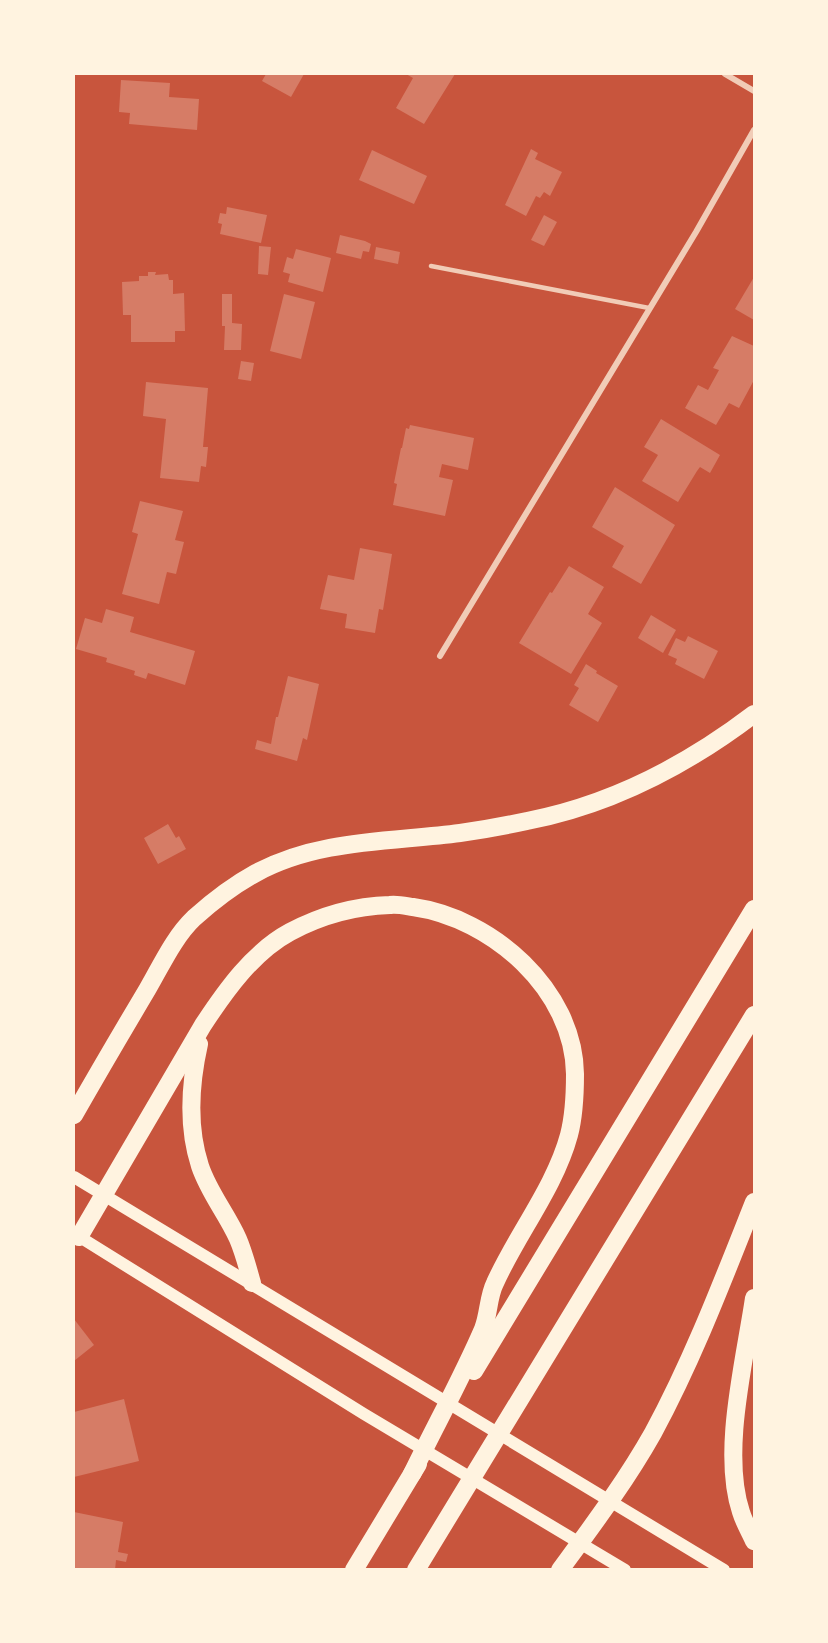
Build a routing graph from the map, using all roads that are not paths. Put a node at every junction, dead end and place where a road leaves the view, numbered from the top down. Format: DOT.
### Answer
graph roads {
  1 [pos="725,74"];
  2 [pos="754,91"];
  3 [pos="754,130"];
  4 [pos="431,266"];
  5 [pos="649,308"];
  6 [pos="440,656"];
  7 [pos="754,714"];
  8 [pos="754,909"];
  9 [pos="754,1015"];
  10 [pos="203,1024"];
  11 [pos="74,1115"];
  12 [pos="74,1176"];
  13 [pos="104,1195"];
  14 [pos="754,1202"];
  15 [pos="76,1235"];
  16 [pos="252,1283"];
  17 [pos="754,1298"];
  18 [pos="412,1474"];
  19 [pos="611,1501"];
  20 [pos="754,1541"];
  21 [pos="580,1542"];
  22 [pos="417,1568"];
  23 [pos="354,1569"];
  24 [pos="560,1569"];
  25 [pos="625,1569"];
  26 [pos="724,1569"];
  1 -- 2 [label="street"];
  3 -- 5 [label="street"];
  4 -- 5 [label="lane"];
  5 -- 6 [label="street"];
  7 -- 11 [label="highway"];
  8 -- 18 [label="highway"];
  9 -- 22 [label="highway"];
  10 -- 13 [label="highway"];
  10 -- 16 [label="highway"];
  10 -- 18 [label="highway"];
  12 -- 13 [label="main road"];
  13 -- 15 [label="highway"];
  13 -- 16 [label="main road"];
  14 -- 19 [label="highway"];
  15 -- 21 [label="main road"];
  16 -- 19 [label="main road"];
  17 -- 20 [label="highway"];
  18 -- 23 [label="highway"];
  19 -- 21 [label="highway"];
  19 -- 26 [label="main road"];
  21 -- 24 [label="highway"];
  21 -- 25 [label="main road"];
}
